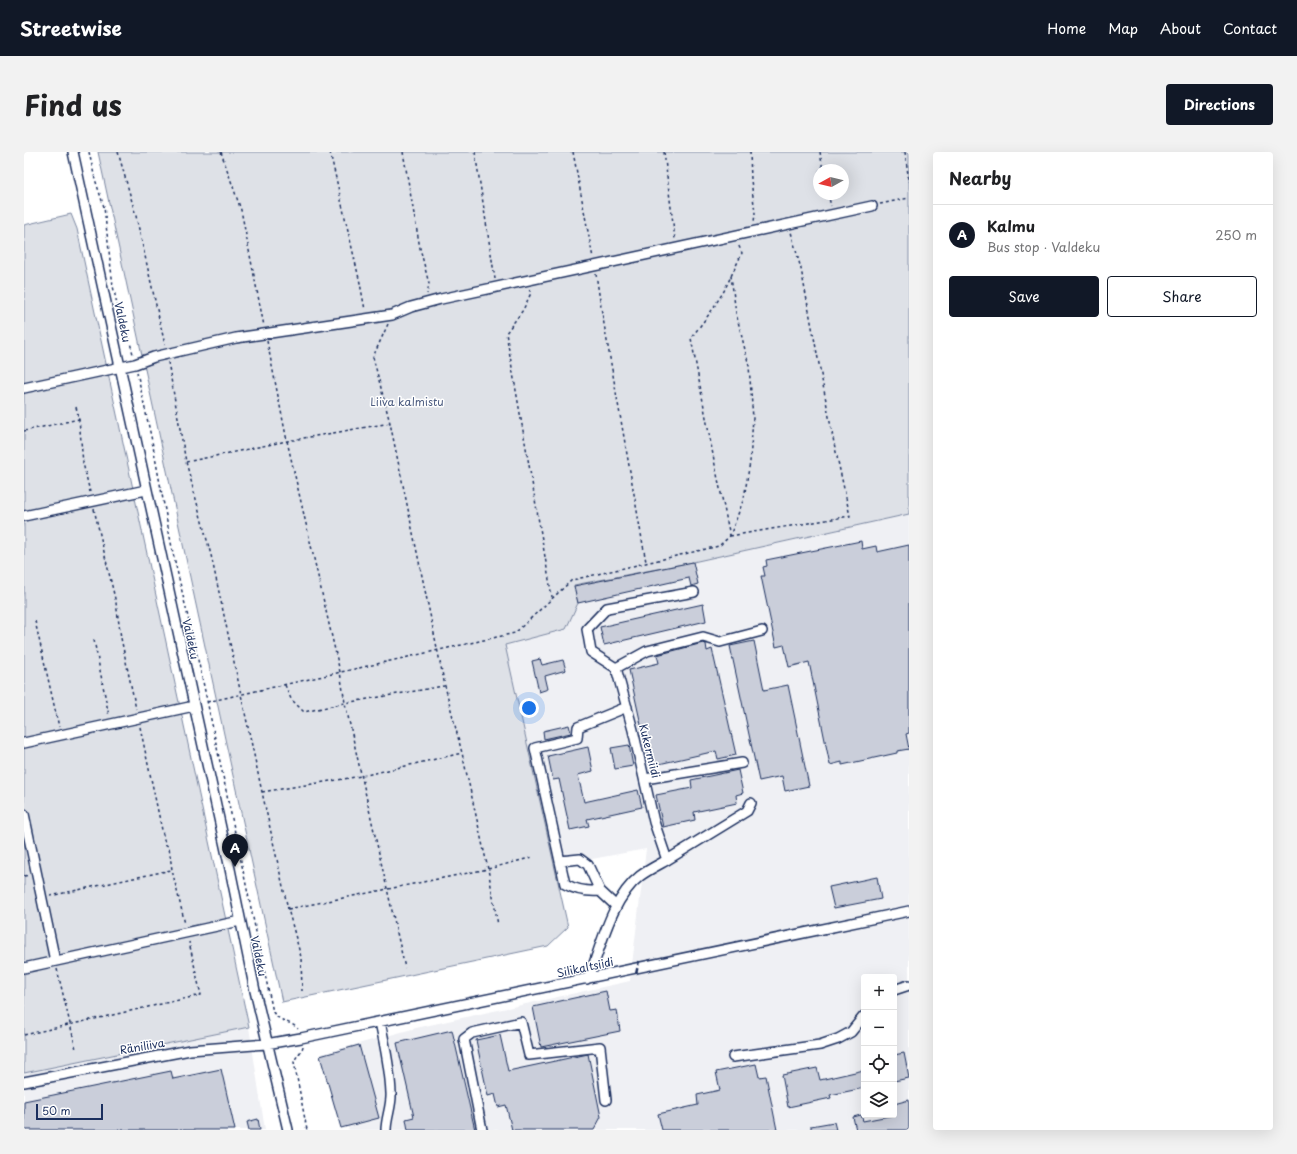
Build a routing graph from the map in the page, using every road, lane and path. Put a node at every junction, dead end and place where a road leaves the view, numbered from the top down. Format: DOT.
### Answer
graph roads {
  1 [pos="73,152"];
  2 [pos="89,152"];
  3 [pos="118,152"];
  4 [pos="221,152"];
  5 [pos="330,152"];
  6 [pos="403,152"];
  7 [pos="475,152"];
  8 [pos="572,152"];
  9 [pos="664,152"];
  10 [pos="750,152"];
  11 [pos="820,152"];
  12 [pos="905,152"];
  13 [pos="822,164"];
  14 [pos="909,182"];
  15 [pos="909,198"];
  16 [pos="829,200"];
  17 [pos="872,206"];
  18 [pos="832,214"];
  19 [pos="788,224"];
  20 [pos="752,232"];
  21 [pos="735,235"];
  22 [pos="676,248"];
  23 [pos="595,266"];
  24 [pos="731,276"];
  25 [pos="524,281"];
  26 [pos="496,287"];
  27 [pos="426,303"];
  28 [pos="392,315"];
  29 [pos="366,319"];
  30 [pos="265,334"];
  31 [pos="167,354"];
  32 [pos="135,364"];
  33 [pos="120,367"];
  34 [pos="24,388"];
  35 [pos="76,407"];
  36 [pos="79,418"];
  37 [pos="390,423"];
  38 [pos="24,431"];
  39 [pos="287,441"];
  40 [pos="186,462"];
  41 [pos="146,490"];
  42 [pos="92,501"];
  43 [pos="24,516"];
  44 [pos="730,536"];
  45 [pos="646,562"];
  46 [pos="694,592"];
  47 [pos="552,598"];
  48 [pos="35,621"];
  49 [pos="762,631"];
  50 [pos="94,640"];
  51 [pos="438,650"];
  52 [pos="616,668"];
  53 [pos="340,672"];
  54 [pos="285,685"];
  55 [pos="445,686"];
  56 [pos="241,695"];
  57 [pos="207,702"];
  58 [pos="345,703"];
  59 [pos="194,706"];
  60 [pos="626,707"];
  61 [pos="138,718"];
  62 [pos="110,724"];
  63 [pos="61,735"];
  64 [pos="24,743"];
  65 [pos="462,753"];
  66 [pos="742,763"];
  67 [pos="362,776"];
  68 [pos="645,780"];
  69 [pos="262,792"];
  70 [pos="751,803"];
  71 [pos="24,814"];
  72 [pos="533,857"];
  73 [pos="666,860"];
  74 [pos="560,861"];
  75 [pos="488,869"];
  76 [pos="172,870"];
  77 [pos="388,890"];
  78 [pos="600,891"];
  79 [pos="42,898"];
  80 [pos="616,906"];
  81 [pos="288,909"];
  82 [pos="909,911"];
  83 [pos="240,921"];
  84 [pos="498,924"];
  85 [pos="187,932"];
  86 [pos="55,961"];
  87 [pos="24,968"];
  88 [pos="405,968"];
  89 [pos="587,979"];
  90 [pos="909,985"];
  91 [pos="897,989"];
  92 [pos="302,991"];
  93 [pos="861,1020"];
  94 [pos="380,1022"];
  95 [pos="70,1025"];
  96 [pos="300,1033"];
  97 [pos="24,1034"];
  98 [pos="266,1044"];
  99 [pos="302,1045"];
  100 [pos="76,1049"];
  101 [pos="733,1057"];
  102 [pos="24,1082"];
  103 [pos="606,1100"];
  104 [pos="288,1130"];
  105 [pos="307,1130"];
  106 [pos="386,1130"];
  107 [pos="482,1130"];
  1 -- 33 [label="street, Valdeku"];
  2 -- 32 [label="path"];
  3 -- 31 [label="path"];
  4 -- 30 [label="path"];
  5 -- 29 [label="path"];
  6 -- 27 [label="path"];
  7 -- 26 [label="path"];
  8 -- 23 [label="path"];
  9 -- 22 [label="path"];
  10 -- 20 [label="path"];
  11 -- 13 [label="path"];
  12 -- 14 [label="path"];
  15 -- 17 [label="path"];
  16 -- 18 [label="path"];
  17 -- 18 [label="street"];
  18 -- 19 [label="street"];
  19 -- 20 [label="street"];
  19 -- 44 [label="path"];
  20 -- 21 [label="street"];
  21 -- 22 [label="street"];
  21 -- 24 [label="path"];
  22 -- 23 [label="street"];
  23 -- 25 [label="street"];
  23 -- 45 [label="path"];
  24 -- 44 [label="path"];
  24 -- 44 [label="path"];
  25 -- 26 [label="street"];
  25 -- 47 [label="path"];
  26 -- 27 [label="street"];
  27 -- 28 [label="street"];
  28 -- 29 [label="street"];
  28 -- 37 [label="path"];
  29 -- 30 [label="street"];
  30 -- 31 [label="street"];
  30 -- 39 [label="path"];
  31 -- 32 [label="street"];
  31 -- 40 [label="path"];
  32 -- 33 [label="street"];
  32 -- 57 [label="path"];
  33 -- 34 [label="street"];
  33 -- 41 [label="street, Valdeku"];
  35 -- 36 [label="path"];
  36 -- 38 [label="path"];
  36 -- 42 [label="path"];
  37 -- 39 [label="path"];
  37 -- 51 [label="path"];
  39 -- 40 [label="path"];
  39 -- 53 [label="path"];
  40 -- 56 [label="path"];
  41 -- 42 [label="street"];
  41 -- 59 [label="street, Valdeku"];
  42 -- 43 [label="street"];
  42 -- 61 [label="path"];
  44 -- 45 [label="path"];
  45 -- 47 [label="path"];
  46 -- 52 [label="street"];
  47 -- 51 [label="path"];
  48 -- 63 [label="path"];
  49 -- 52 [label="street"];
  50 -- 62 [label="path"];
  51 -- 53 [label="path"];
  51 -- 55 [label="path"];
  52 -- 60 [label="street, Kukermiidi"];
  53 -- 54 [label="path"];
  53 -- 58 [label="path"];
  54 -- 56 [label="path"];
  54 -- 58 [label="path"];
  55 -- 58 [label="path"];
  55 -- 65 [label="path"];
  56 -- 57 [label="path"];
  56 -- 69 [label="path"];
  57 -- 96 [label="path"];
  58 -- 67 [label="path"];
  59 -- 61 [label="street"];
  59 -- 83 [label="street, Valdeku"];
  60 -- 68 [label="street, Kukermiidi"];
  60 -- 74 [label="street"];
  61 -- 62 [label="street"];
  61 -- 76 [label="path"];
  62 -- 63 [label="street"];
  63 -- 64 [label="street"];
  65 -- 67 [label="path"];
  65 -- 75 [label="path"];
  66 -- 68 [label="street"];
  67 -- 69 [label="path"];
  67 -- 77 [label="path"];
  68 -- 73 [label="street, Kukermiidi"];
  69 -- 81 [label="path"];
  70 -- 73 [label="street"];
  71 -- 79 [label="street"];
  72 -- 75 [label="path"];
  73 -- 80 [label="street"];
  74 -- 78 [label="street"];
  74 -- 78 [label="street"];
  75 -- 77 [label="path"];
  75 -- 84 [label="path"];
  76 -- 79 [label="path"];
  76 -- 85 [label="path"];
  77 -- 81 [label="path"];
  77 -- 88 [label="path"];
  78 -- 80 [label="street"];
  79 -- 86 [label="street"];
  80 -- 89 [label="street"];
  81 -- 92 [label="path"];
  82 -- 89 [label="street, Silikaltsiidi"];
  83 -- 85 [label="street"];
  83 -- 98 [label="street, Valdeku"];
  85 -- 86 [label="street"];
  85 -- 95 [label="path"];
  86 -- 87 [label="street"];
  86 -- 95 [label="path"];
  89 -- 94 [label="street, Silikaltsiidi"];
  90 -- 91 [label="street"];
  93 -- 101 [label="street"];
  94 -- 98 [label="street, Silikaltsiidi"];
  94 -- 106 [label="street"];
  95 -- 97 [label="path"];
  95 -- 100 [label="path"];
  98 -- 102 [label="street, Räniliiva"];
  98 -- 104 [label="street, Valdeku"];
  99 -- 105 [label="path"];
  103 -- 107 [label="street"];
}
